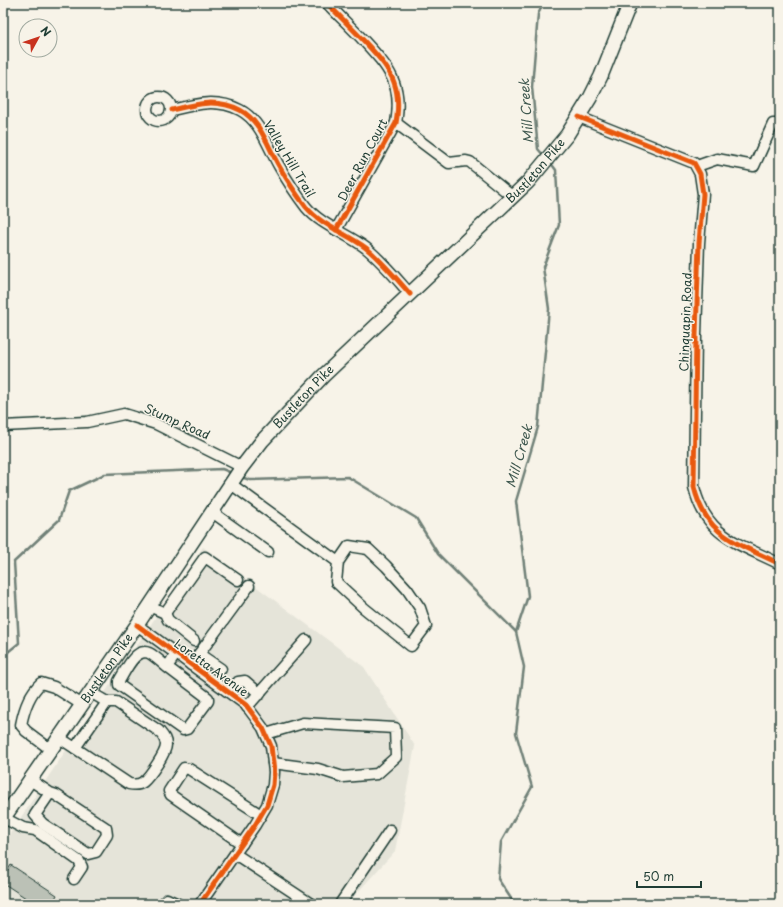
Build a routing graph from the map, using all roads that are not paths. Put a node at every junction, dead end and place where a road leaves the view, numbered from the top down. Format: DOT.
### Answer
graph roads {
  1 [pos="327,3"];
  2 [pos="630,3"];
  3 [pos="172,110"];
  4 [pos="579,117"];
  5 [pos="396,123"];
  6 [pos="780,124"];
  7 [pos="697,166"];
  8 [pos="512,197"];
  9 [pos="336,230"];
  10 [pos="410,294"];
  11 [pos="3,426"];
  12 [pos="237,475"];
  13 [pos="212,512"];
  14 [pos="186,551"];
  15 [pos="268,552"];
  16 [pos="338,562"];
  17 [pos="200,563"];
  18 [pos="780,564"];
  19 [pos="238,580"];
  20 [pos="249,586"];
  21 [pos="149,606"];
  22 [pos="165,613"];
  23 [pos="137,625"];
  24 [pos="306,640"];
  25 [pos="194,641"];
  26 [pos="176,654"];
  27 [pos="199,654"];
  28 [pos="191,665"];
  29 [pos="167,667"];
  30 [pos="221,669"];
  31 [pos="90,692"];
  32 [pos="230,692"];
  33 [pos="260,694"];
  34 [pos="106,702"];
  35 [pos="81,704"];
  36 [pos="247,707"];
  37 [pos="266,734"];
  38 [pos="58,737"];
  39 [pos="75,748"];
  40 [pos="50,749"];
  41 [pos="273,763"];
  42 [pos="29,779"];
  43 [pos="50,794"];
  44 [pos="261,815"];
  45 [pos="3,818"];
  46 [pos="390,830"];
  47 [pos="242,844"];
  48 [pos="235,854"];
  49 [pos="74,879"];
  50 [pos="162,904"];
  51 [pos="178,904"];
  52 [pos="200,904"];
  53 [pos="311,904"];
  54 [pos="340,904"];
  1 -- 5 [label="street, Deer Run Court"];
  2 -- 4 [label="main road, Bustleton Pike"];
  3 -- 9 [label="street, Valley Hill Trail"];
  4 -- 7 [label="street"];
  4 -- 8 [label="main road, Bustleton Pike"];
  5 -- 8 [label="street"];
  5 -- 9 [label="street, Deer Run Court"];
  6 -- 7 [label="street"];
  7 -- 18 [label="street, Chinquapin Road"];
  8 -- 10 [label="main road, Bustleton Pike"];
  9 -- 10 [label="street, Valley Hill Trail"];
  10 -- 12 [label="main road, Bustleton Pike"];
  11 -- 12 [label="street, Stump Road"];
  12 -- 13 [label="main road, Bustleton Pike"];
  12 -- 16 [label="street, Stump Road"];
  13 -- 14 [label="main road, Bustleton Pike"];
  13 -- 15 [label="street"];
  14 -- 17 [label="street"];
  14 -- 21 [label="main road, Bustleton Pike"];
  16 -- 16 [label="street"];
  17 -- 19 [label="street"];
  17 -- 22 [label="street"];
  20 -- 27 [label="street"];
  21 -- 22 [label="street"];
  21 -- 23 [label="main road, Bustleton Pike"];
  22 -- 25 [label="street"];
  23 -- 26 [label="street, Loretta Avenue"];
  23 -- 31 [label="main road, Bustleton Pike"];
  24 -- 33 [label="street"];
  26 -- 28 [label="street, Loretta Avenue"];
  26 -- 29 [label="street"];
  27 -- 28 [label="street"];
  27 -- 30 [label="street"];
  28 -- 32 [label="street, Loretta Avenue"];
  29 -- 29 [label="street"];
  31 -- 34 [label="street"];
  31 -- 35 [label="main road, Bustleton Pike"];
  32 -- 33 [label="street"];
  32 -- 36 [label="street, Loretta Avenue"];
  33 -- 36 [label="street"];
  34 -- 39 [label="street"];
  34 -- 39 [label="street"];
  35 -- 38 [label="main road, Bustleton Pike"];
  35 -- 40 [label="street"];
  36 -- 37 [label="street, Loretta Avenue"];
  37 -- 41 [label="street, Loretta Avenue"];
  37 -- 41 [label="street"];
  38 -- 39 [label="street"];
  38 -- 40 [label="main road, Bustleton Pike"];
  40 -- 42 [label="main road, Bustleton Pike"];
  41 -- 44 [label="street, Loretta Avenue"];
  42 -- 43 [label="street"];
  42 -- 45 [label="main road, Bustleton Pike"];
  43 -- 43 [label="street"];
  44 -- 47 [label="street, Loretta Avenue"];
  44 -- 47 [label="street"];
  45 -- 49 [label="street"];
  46 -- 54 [label="street"];
  47 -- 48 [label="street, Loretta Avenue"];
  48 -- 52 [label="street, Loretta Avenue"];
  48 -- 53 [label="street"];
  50 -- 51 [label="street"];
}
